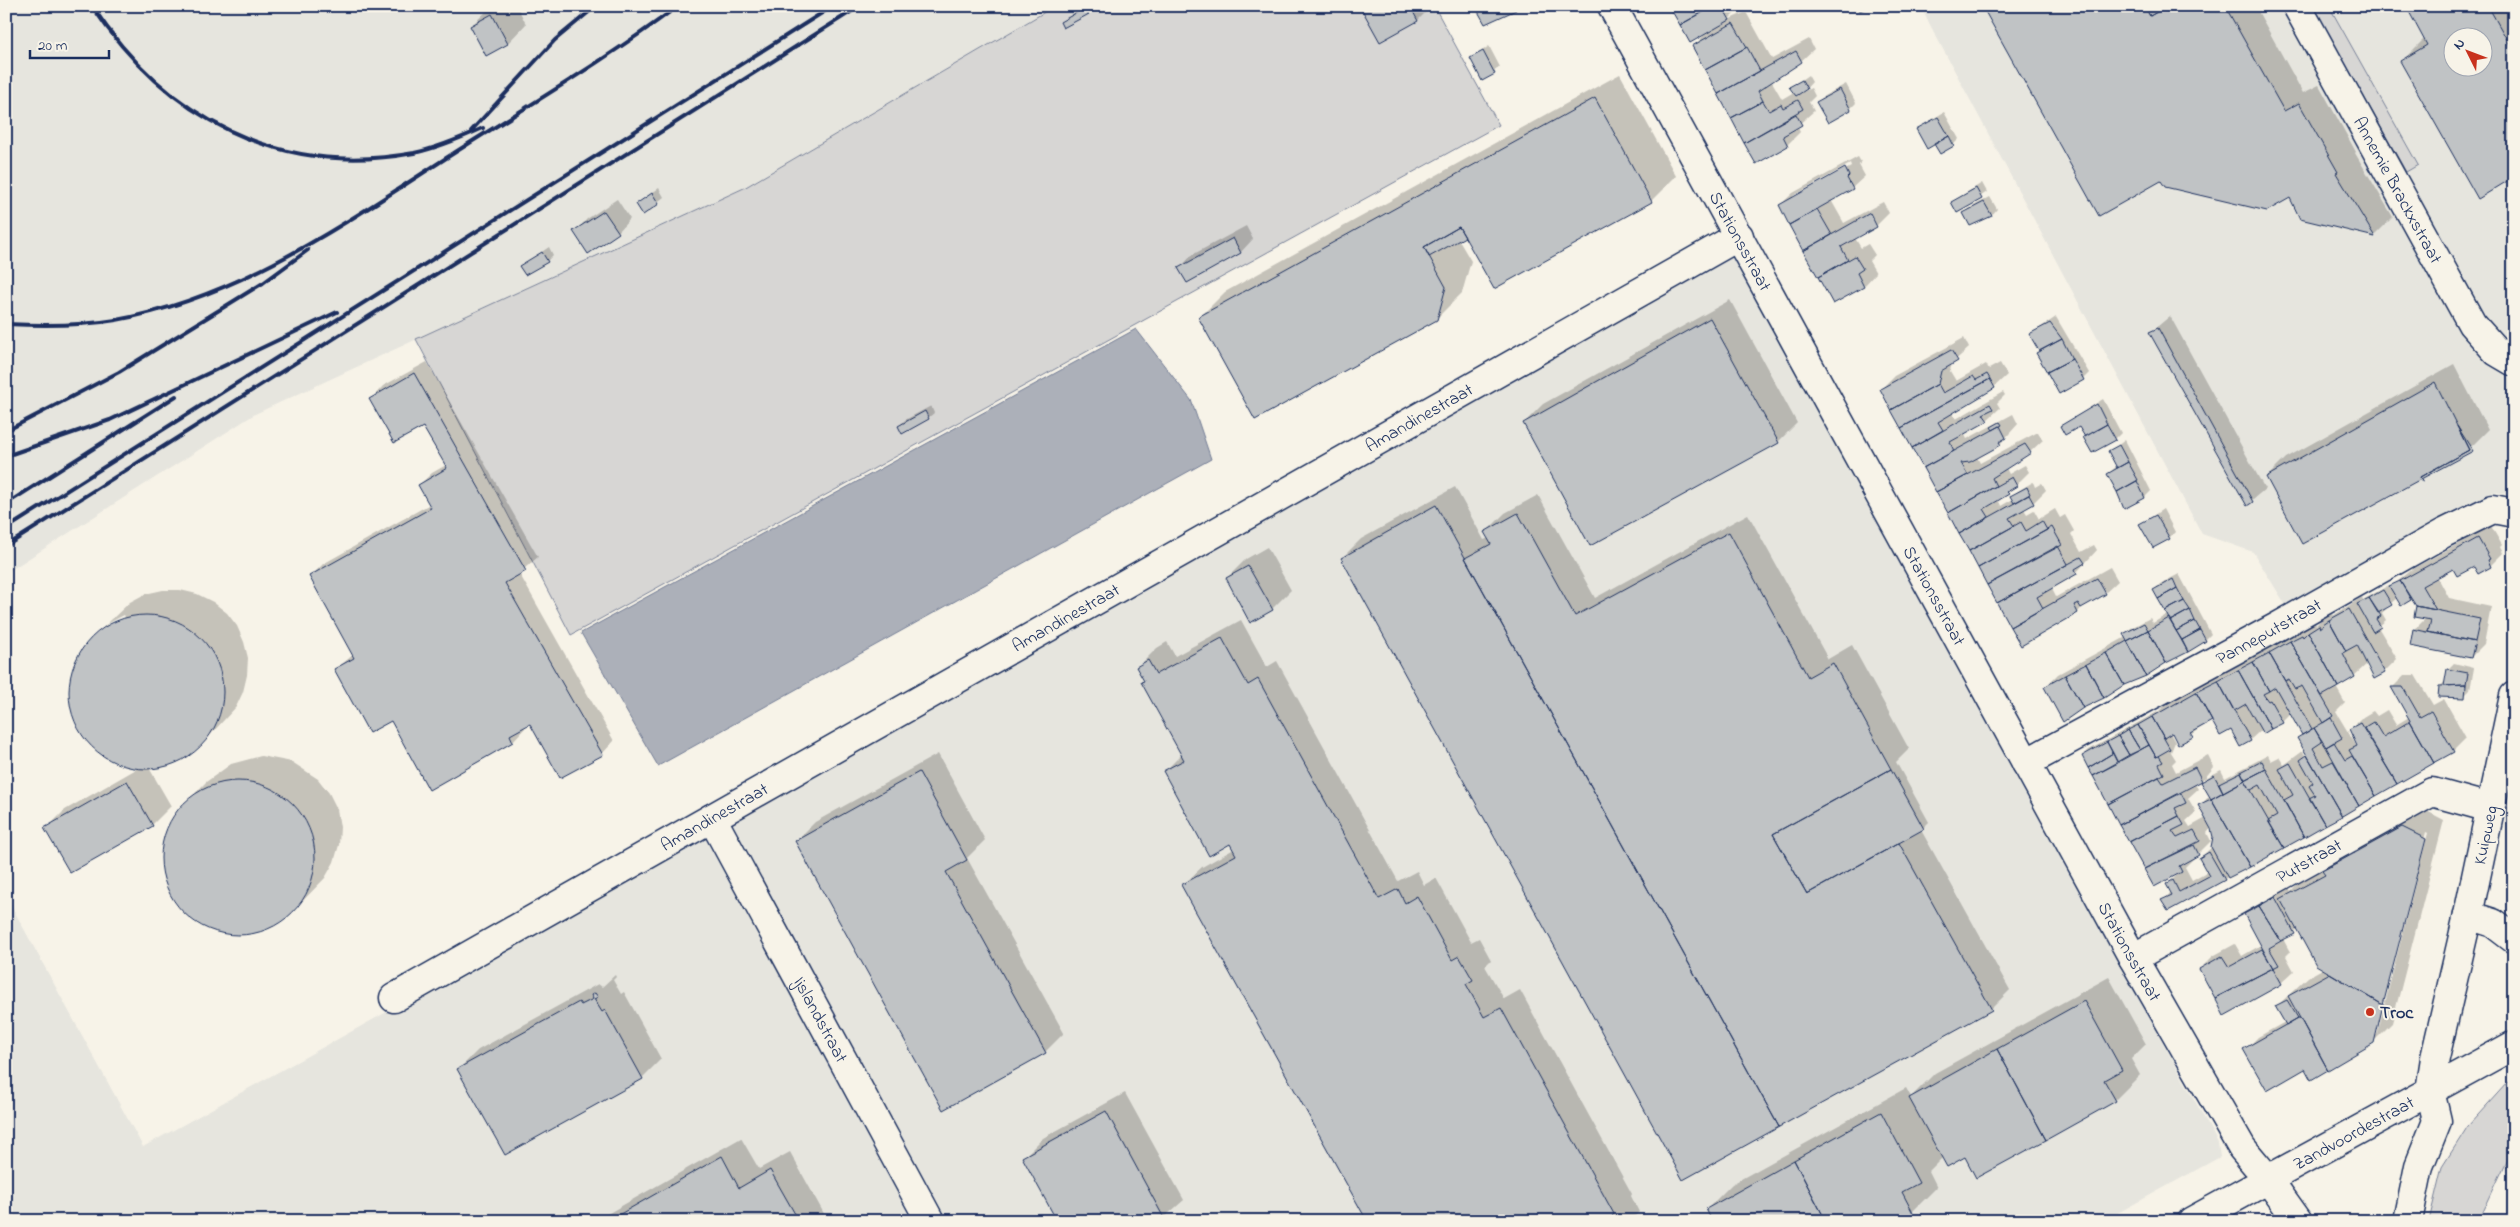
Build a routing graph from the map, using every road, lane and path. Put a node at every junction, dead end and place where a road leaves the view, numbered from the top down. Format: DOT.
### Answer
graph roads {
  1 [pos="1612,6"];
  2 [pos="2296,6"];
  3 [pos="1739,236"];
  4 [pos="2514,362"];
  5 [pos="2514,513"];
  6 [pos="2514,696"];
  7 [pos="2026,764"];
  8 [pos="2490,808"];
  9 [pos="712,818"];
  10 [pos="2468,915"];
  11 [pos="2514,939"];
  12 [pos="2134,958"];
  13 [pos="394,998"];
  14 [pos="2514,1044"];
  15 [pos="2430,1091"];
  16 [pos="2268,1179"];
  17 [pos="930,1221"];
  18 [pos="2192,1221"];
  19 [pos="2298,1221"];
  20 [pos="2408,1221"];
  1 -- 3 [label="main road, Stationsstraat"];
  2 -- 4 [label="main road, Annemie Brackxstraat"];
  3 -- 7 [label="main road, Stationsstraat"];
  3 -- 9 [label="main road, Amandinestraat"];
  5 -- 7 [label="main road, Panneputstraat"];
  6 -- 8 [label="main road, Kuipweg"];
  7 -- 12 [label="main road, Stationsstraat"];
  8 -- 10 [label="main road, Kuipweg"];
  8 -- 12 [label="main road, Putstraat"];
  9 -- 13 [label="main road, Amandinestraat"];
  9 -- 17 [label="main road, Ijslandstraat"];
  10 -- 11 [label="main road"];
  10 -- 15 [label="main road, Kuipweg"];
  12 -- 16 [label="main road, Stationsstraat"];
  14 -- 15 [label="main road, Zandvoordestraat"];
  15 -- 16 [label="main road, Zandvoordestraat"];
  15 -- 20 [label="main road"];
  16 -- 18 [label="main road, Zandvoordestraat"];
  16 -- 19 [label="main road, Stationsstraat"];
}
